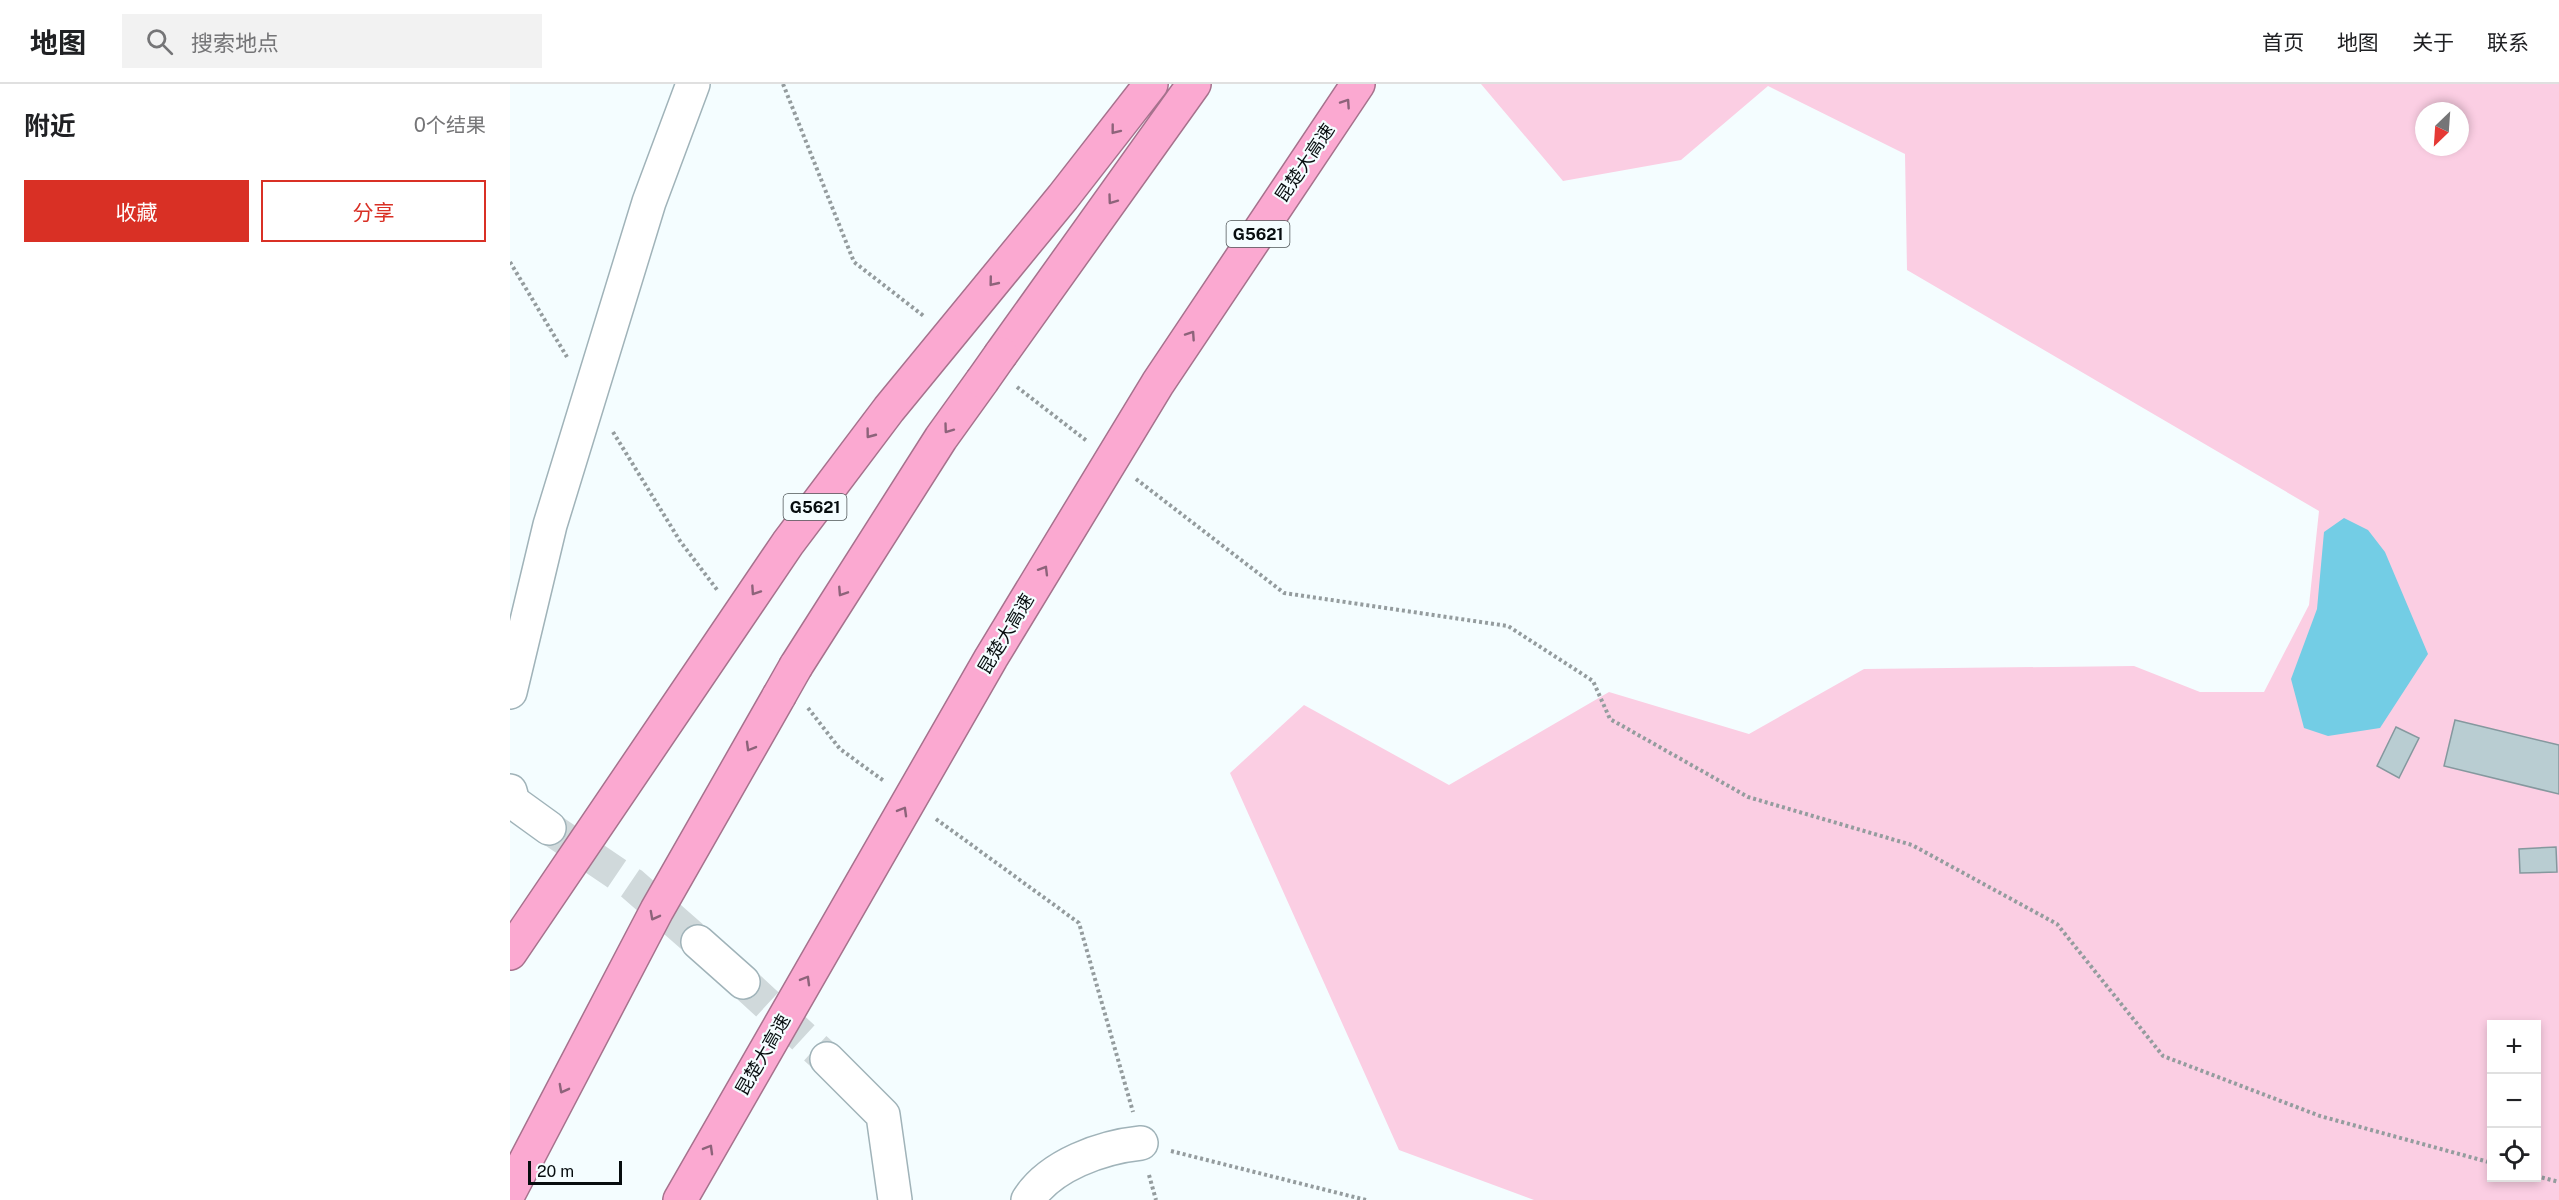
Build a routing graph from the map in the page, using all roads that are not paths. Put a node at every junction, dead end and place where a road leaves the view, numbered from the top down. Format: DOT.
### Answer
graph roads {
  1 [pos="693,84"];
  2 [pos="1151,84"];
  3 [pos="1194,84"];
  4 [pos="1358,84"];
  5 [pos="510,692"];
  6 [pos="511,799"];
  7 [pos="549,828"];
  8 [pos="698,942"];
  9 [pos="510,953"];
  10 [pos="743,982"];
  11 [pos="827,1059"];
  12 [pos="1141,1143"];
  13 [pos="510,1191"];
  14 [pos="680,1200"];
  15 [pos="895,1200"];
  16 [pos="1028,1200"];
  1 -- 5 [label="lane"];
  2 -- 9 [label="highway, G5621, one-way"];
  3 -- 13 [label="highway, one-way, bridge"];
  14 -- 4 [label="highway, 昆楚大高速 / G5621, one-way"];
  6 -- 7 [label="lane"];
  8 -- 10 [label="lane"];
  11 -- 15 [label="lane"];
  12 -- 16 [label="lane"];
}
